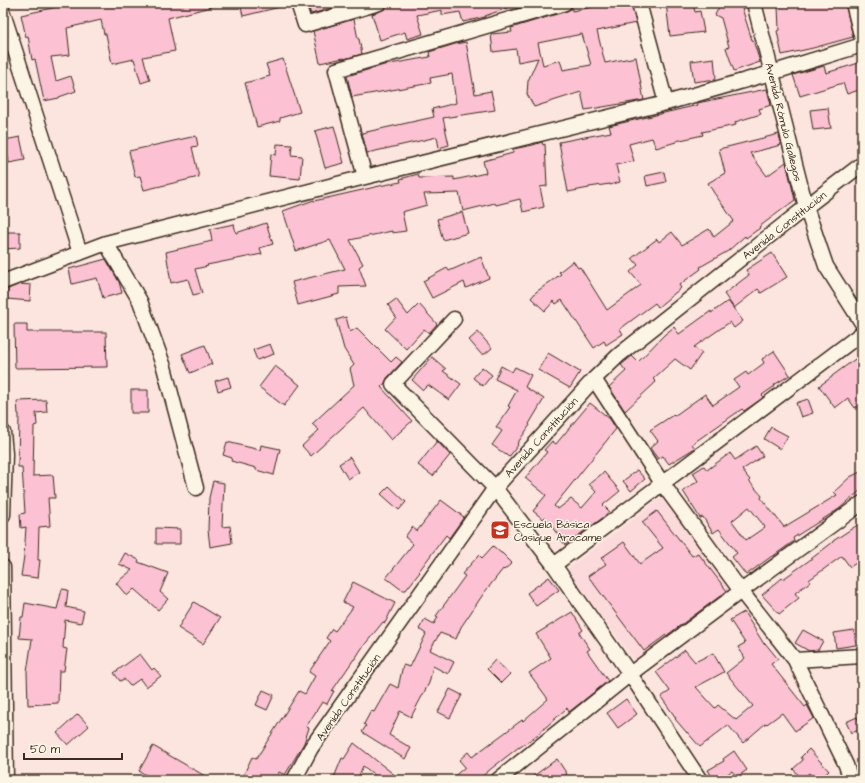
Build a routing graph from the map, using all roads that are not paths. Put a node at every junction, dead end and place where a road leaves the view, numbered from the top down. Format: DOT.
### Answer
graph roads {
  1 [pos="298,3"];
  2 [pos="380,3"];
  3 [pos="639,3"];
  4 [pos="754,3"];
  5 [pos="853,3"];
  6 [pos="561,4"];
  7 [pos="3,13"];
  8 [pos="862,39"];
  9 [pos="862,45"];
  10 [pos="771,73"];
  11 [pos="666,103"];
  12 [pos="862,164"];
  13 [pos="365,177"];
  14 [pos="806,207"];
  15 [pos="106,243"];
  16 [pos="80,253"];
  17 [pos="3,282"];
  18 [pos="454,319"];
  19 [pos="862,323"];
  20 [pos="862,333"];
  21 [pos="594,379"];
  22 [pos="3,432"];
  23 [pos="4,454"];
  24 [pos="662,483"];
  25 [pos="196,488"];
  26 [pos="495,488"];
  27 [pos="862,503"];
  28 [pos="3,515"];
  29 [pos="554,565"];
  30 [pos="3,567"];
  31 [pos="740,591"];
  32 [pos="862,656"];
  33 [pos="795,660"];
  34 [pos="630,674"];
  35 [pos="6,780"];
  36 [pos="294,780"];
  37 [pos="498,780"];
  38 [pos="700,780"];
  39 [pos="851,780"];
  1 -- 2 [label="street"];
  3 -- 11 [label="street"];
  4 -- 10 [label="street, Avenida Rómulo Gallegos"];
  5 -- 8 [label="street"];
  6 -- 13 [label="street"];
  7 -- 16 [label="street"];
  9 -- 10 [label="street"];
  10 -- 11 [label="street"];
  10 -- 14 [label="street, Avenida Rómulo Gallegos"];
  11 -- 13 [label="street"];
  12 -- 14 [label="street, Avenida Constitución"];
  13 -- 15 [label="street"];
  14 -- 19 [label="street, Avenida Rómulo Gallegos"];
  14 -- 21 [label="street, Avenida Constitución"];
  15 -- 16 [label="street"];
  15 -- 25 [label="street"];
  16 -- 17 [label="street"];
  18 -- 26 [label="street"];
  20 -- 24 [label="street"];
  21 -- 24 [label="street"];
  21 -- 26 [label="street, Avenida Constitución"];
  22 -- 23 [label="street"];
  23 -- 28 [label="street"];
  24 -- 29 [label="street"];
  24 -- 31 [label="street"];
  26 -- 29 [label="street"];
  26 -- 36 [label="street, Avenida Constitución"];
  27 -- 31 [label="street"];
  29 -- 34 [label="street"];
  30 -- 35 [label="street"];
  31 -- 33 [label="street"];
  31 -- 34 [label="street"];
  32 -- 33 [label="street"];
  33 -- 39 [label="street"];
  34 -- 37 [label="street"];
  34 -- 38 [label="street"];
}
